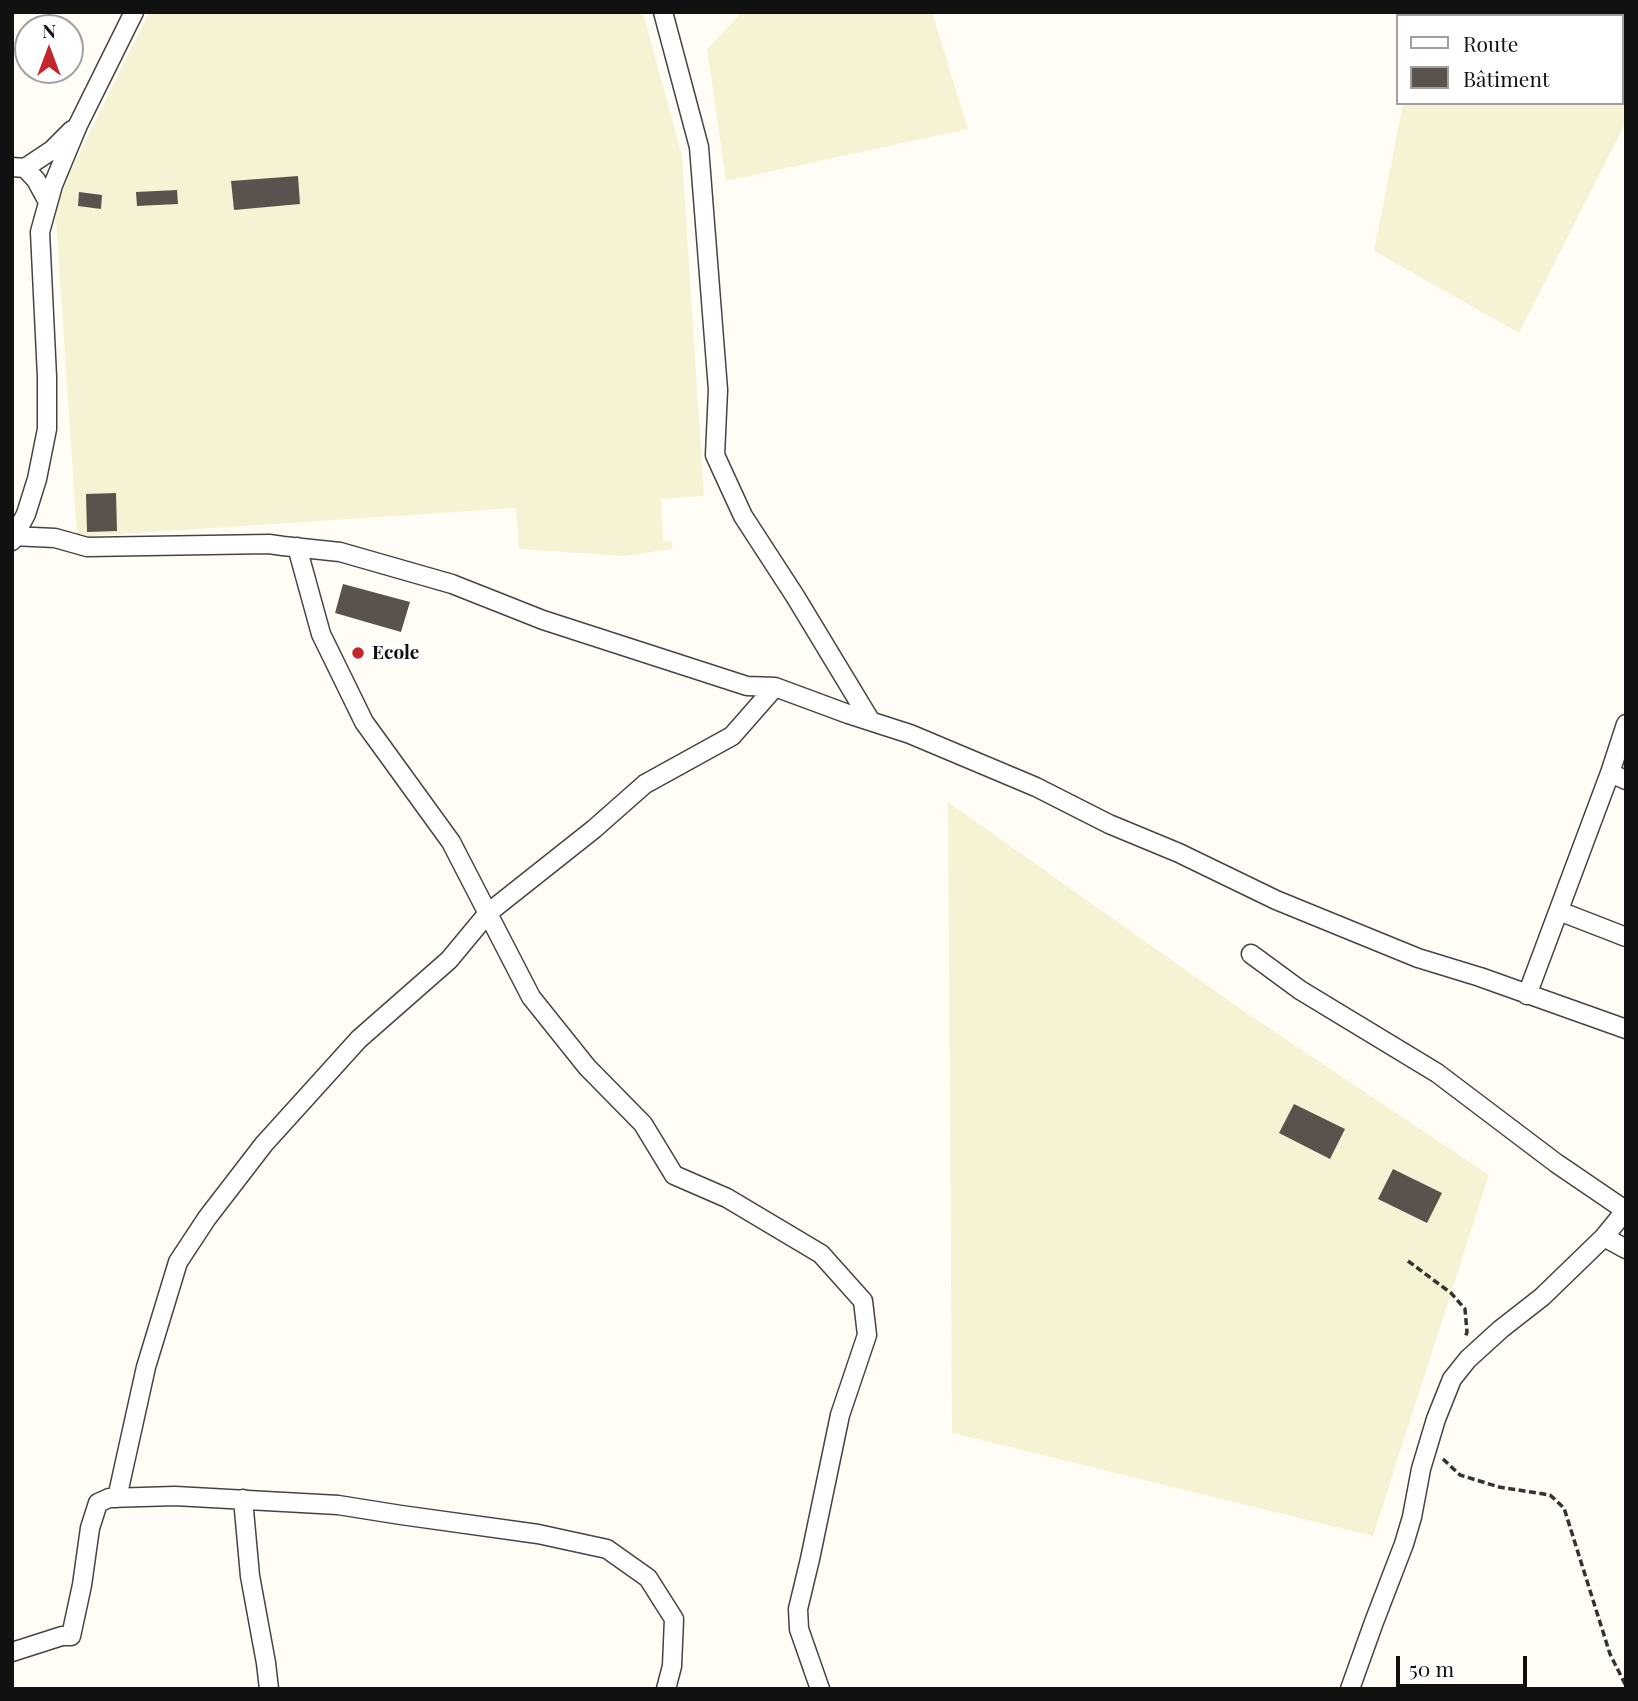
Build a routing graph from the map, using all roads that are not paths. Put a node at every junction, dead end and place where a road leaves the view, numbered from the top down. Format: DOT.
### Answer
graph roads {
  1 [pos="134,12"];
  2 [pos="663,12"];
  3 [pos="78,125"];
  4 [pos="19,167"];
  5 [pos="48,202"];
  6 [pos="13,538"];
  7 [pos="297,547"];
  8 [pos="775,687"];
  9 [pos="870,720"];
  10 [pos="1626,724"];
  11 [pos="1618,777"];
  12 [pos="1559,911"];
  13 [pos="488,913"];
  14 [pos="1626,937"];
  15 [pos="1251,954"];
  16 [pos="1527,995"];
  17 [pos="1626,1029"];
  18 [pos="1625,1210"];
  19 [pos="1604,1237"];
  20 [pos="1626,1249"];
  21 [pos="117,1498"];
  22 [pos="243,1499"];
  23 [pos="12,1652"];
  24 [pos="269,1689"];
  25 [pos="666,1689"];
  26 [pos="820,1689"];
  27 [pos="1350,1689"];
  1 -- 3 [label="street"];
  2 -- 9 [label="street"];
  3 -- 4 [label="street"];
  3 -- 5 [label="street"];
  4 -- 5 [label="street"];
  5 -- 6 [label="street"];
  6 -- 7 [label="street"];
  7 -- 8 [label="street"];
  7 -- 13 [label="street"];
  8 -- 9 [label="street"];
  8 -- 13 [label="street"];
  9 -- 16 [label="street"];
  10 -- 11 [label="street"];
  11 -- 12 [label="street"];
  12 -- 14 [label="street"];
  12 -- 16 [label="street"];
  13 -- 21 [label="street"];
  13 -- 26 [label="street"];
  15 -- 18 [label="street"];
  16 -- 17 [label="street"];
  18 -- 19 [label="street"];
  19 -- 20 [label="street"];
  19 -- 27 [label="street"];
  21 -- 22 [label="street"];
  21 -- 23 [label="street"];
  22 -- 24 [label="street"];
  22 -- 25 [label="street"];
}
